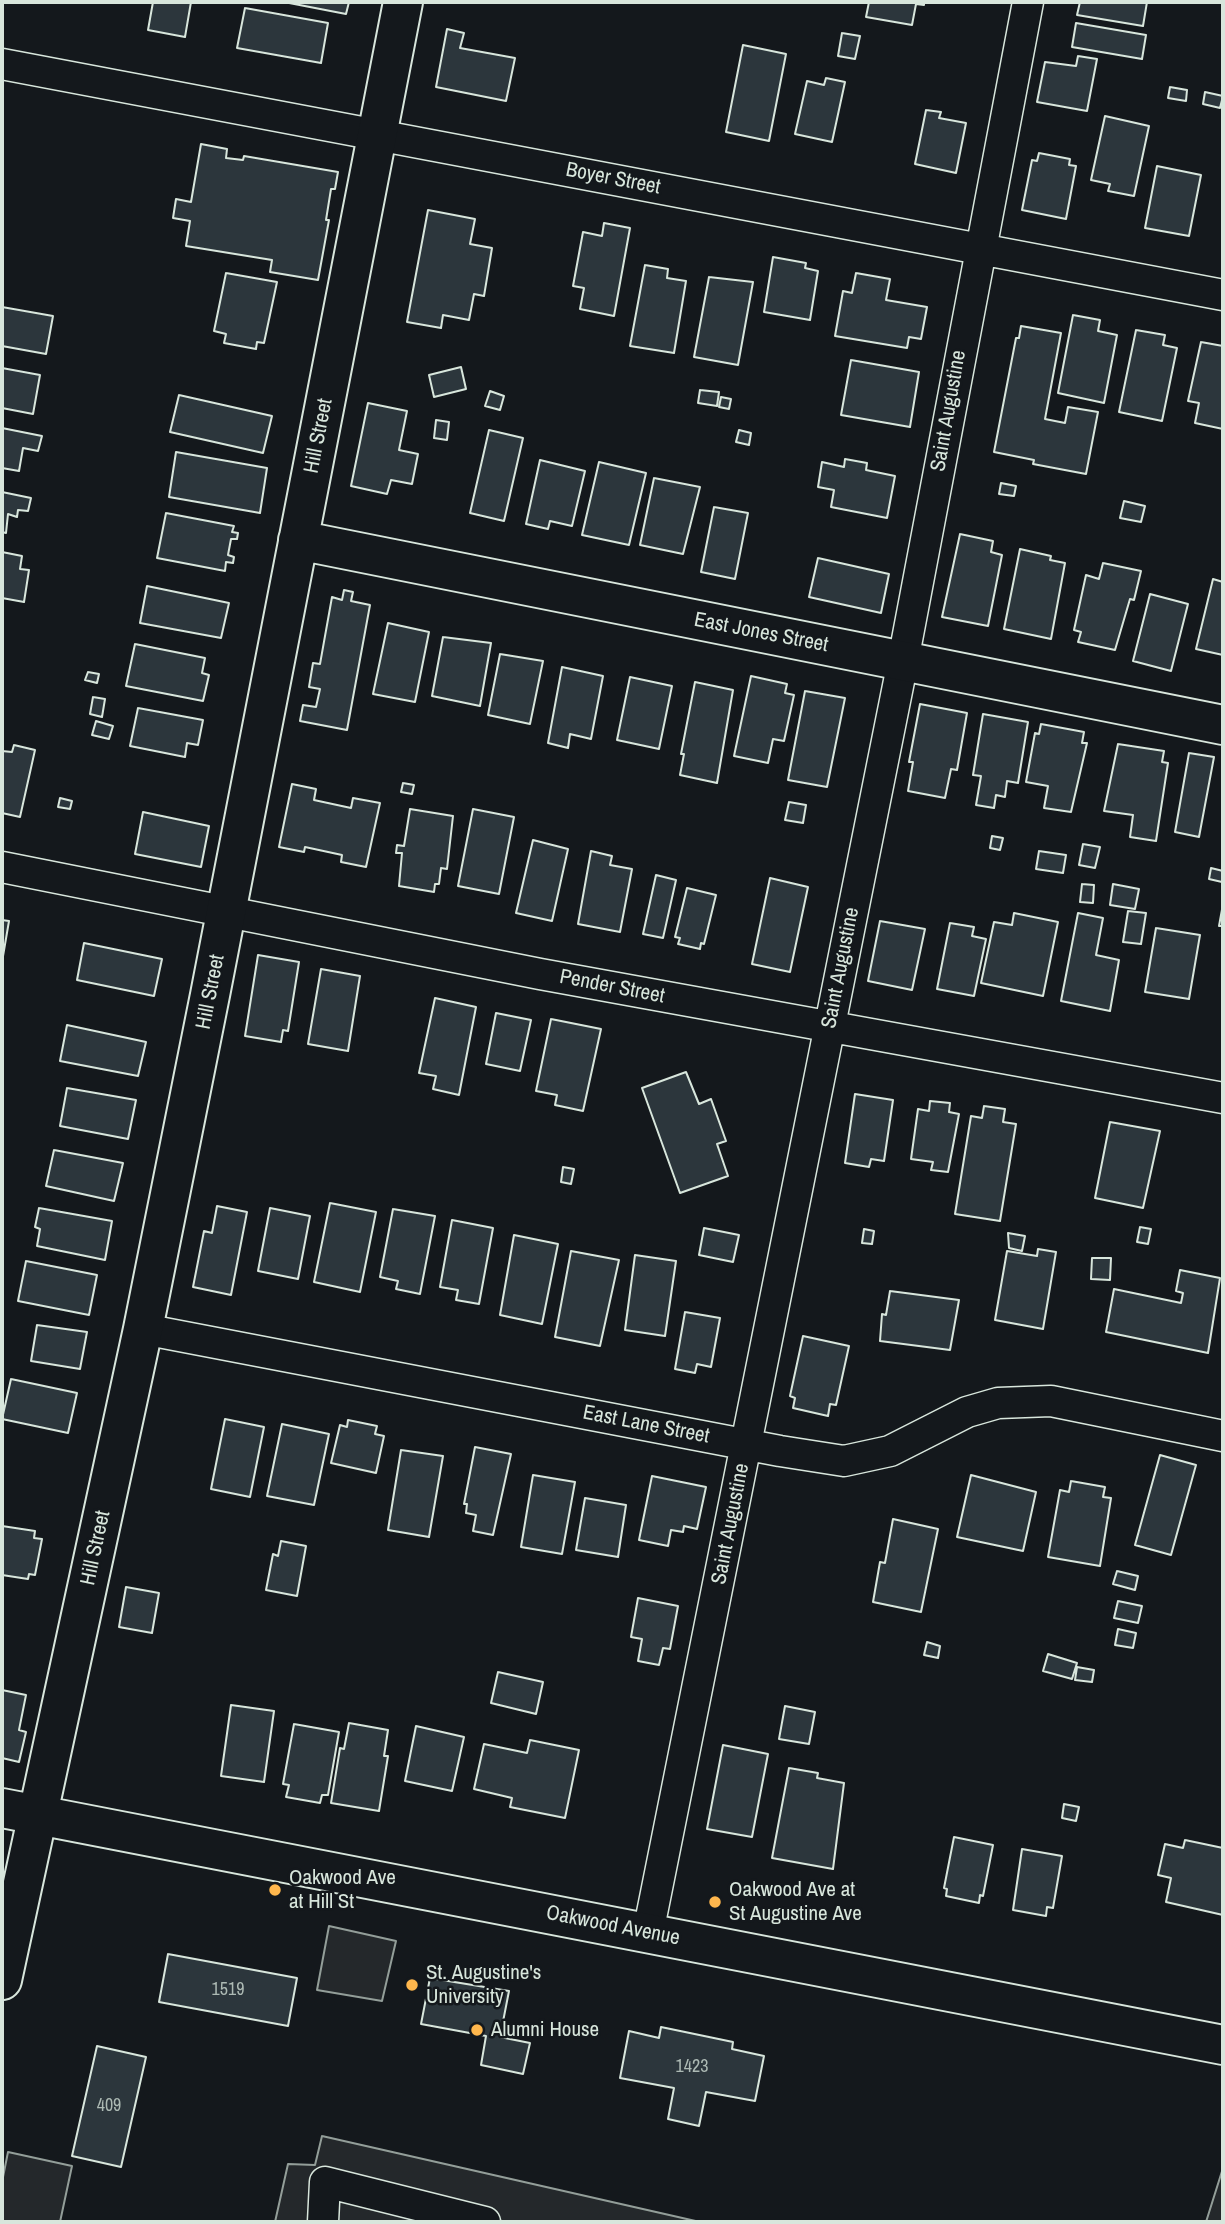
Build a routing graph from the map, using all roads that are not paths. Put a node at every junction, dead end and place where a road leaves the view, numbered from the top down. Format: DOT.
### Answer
graph roads {
  1 [pos="403,2"];
  2 [pos="1028,2"];
  3 [pos="2,64"];
  4 [pos="378,135"];
  5 [pos="979,249"];
  6 [pos="1223,295"];
  7 [pos="298,540"];
  8 [pos="903,661"];
  9 [pos="1223,725"];
  10 [pos="2,867"];
  11 [pos="227,912"];
  12 [pos="828,1028"];
  13 [pos="1223,1098"];
  14 [pos="143,1329"];
  15 [pos="1223,1436"];
  16 [pos="747,1445"];
  17 [pos="2,1808"];
  18 [pos="39,1815"];
  19 [pos="648,1933"];
  20 [pos="2,1980"];
  21 [pos="1223,2046"];
  22 [pos="323,2222"];
  23 [pos="485,2222"];
  1 -- 4 [label="street, Hill Street"];
  2 -- 5 [label="street, Saint Augustine"];
  3 -- 4 [label="street, Boyer Street"];
  4 -- 5 [label="street, Boyer Street"];
  4 -- 7 [label="street, Hill Street"];
  5 -- 6 [label="street, Boyer Street"];
  5 -- 8 [label="street, Saint Augustine"];
  7 -- 8 [label="street, East Jones Street"];
  7 -- 11 [label="street, Hill Street"];
  8 -- 9 [label="street, East Jones Street"];
  8 -- 12 [label="street, Saint Augustine"];
  10 -- 11 [label="street, Pender Street"];
  11 -- 12 [label="street, Pender Street"];
  11 -- 14 [label="street, Hill Street"];
  12 -- 13 [label="street, Pender Street"];
  12 -- 16 [label="street, Saint Augustine"];
  14 -- 16 [label="street, East Lane Street"];
  14 -- 18 [label="street, Hill Street"];
  15 -- 16 [label="street, East Lane Street"];
  16 -- 19 [label="street, Saint Augustine"];
  17 -- 18 [label="street, Oakwood Avenue"];
  18 -- 19 [label="street, Oakwood Avenue"];
  18 -- 20 [label="street, Hill Street"];
  19 -- 21 [label="street, Oakwood Avenue"];
  22 -- 23 [label="street"];
}
